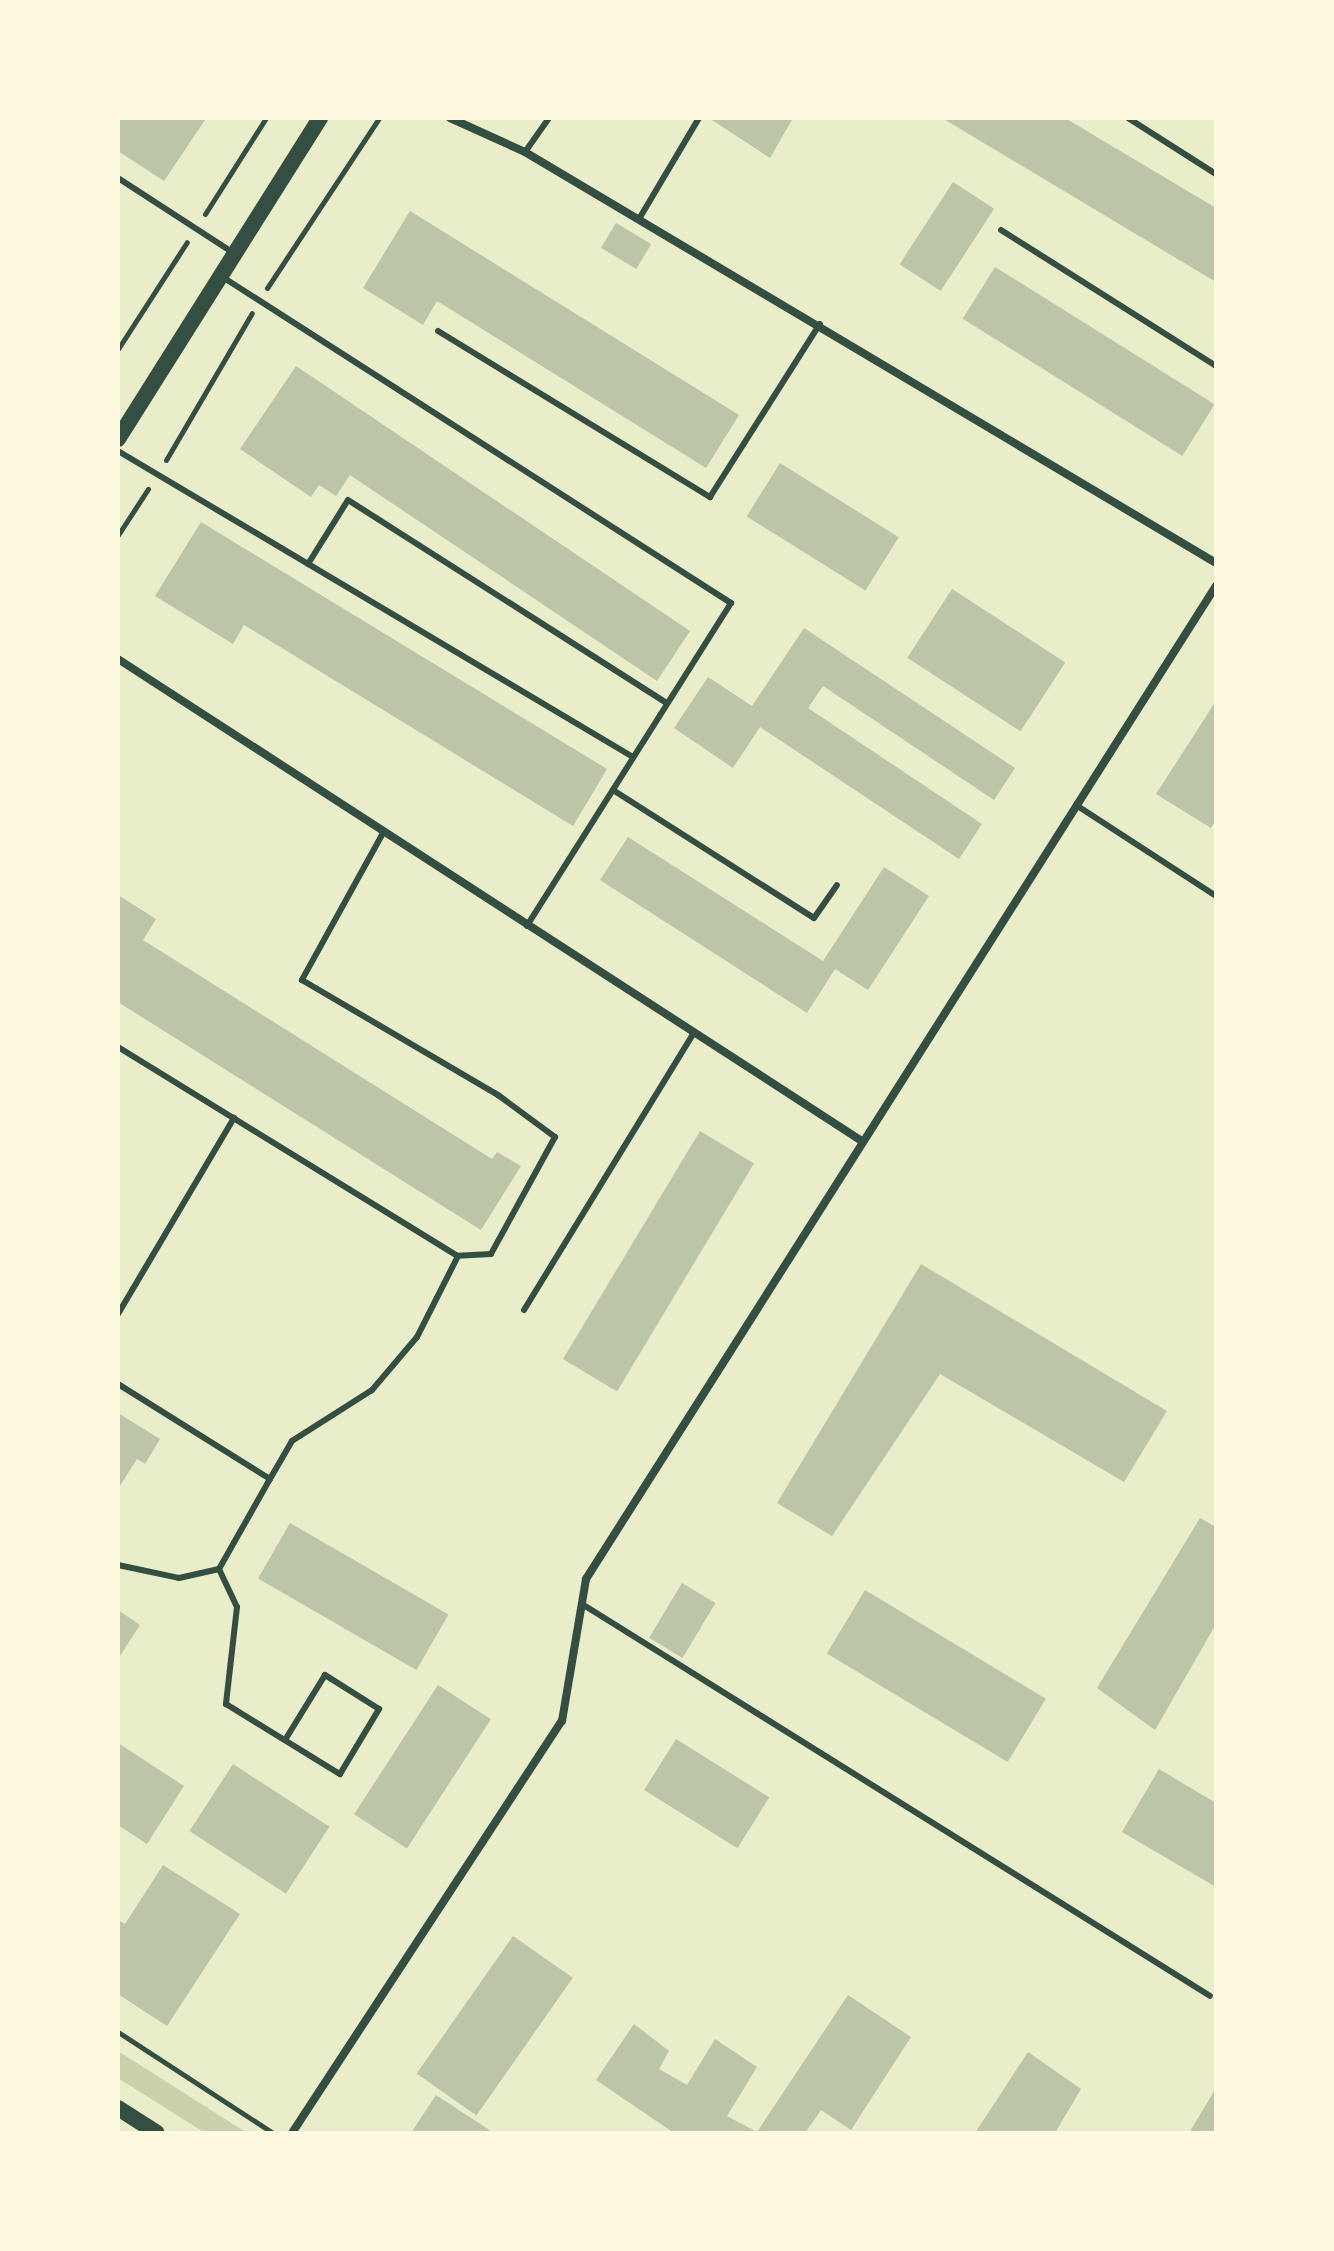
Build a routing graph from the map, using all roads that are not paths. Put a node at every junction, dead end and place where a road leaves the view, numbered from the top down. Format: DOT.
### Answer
graph roads {
  1 [pos="320,118"];
  2 [pos="450,118"];
  3 [pos="549,118"];
  4 [pos="699,118"];
  5 [pos="1128,118"];
  6 [pos="525,152"];
  7 [pos="1216,174"];
  8 [pos="118,178"];
  9 [pos="639,219"];
  10 [pos="1001,230"];
  11 [pos="236,254"];
  12 [pos="221,276"];
  13 [pos="820,324"];
  14 [pos="438,331"];
  15 [pos="1216,366"];
  16 [pos="118,439"];
  17 [pos="118,451"];
  18 [pos="1216,563"];
  19 [pos="308,564"];
  20 [pos="1216,586"];
  21 [pos="118,659"];
  22 [pos="667,703"];
  23 [pos="633,757"];
  24 [pos="613,790"];
  25 [pos="1076,805"];
  26 [pos="383,833"];
  27 [pos="837,885"];
  28 [pos="1216,896"];
  29 [pos="527,926"];
  30 [pos="694,1033"];
  31 [pos="118,1047"];
  32 [pos="234,1118"];
  33 [pos="862,1141"];
  34 [pos="458,1256"];
  35 [pos="524,1310"];
  36 [pos="118,1314"];
  37 [pos="118,1384"];
  38 [pos="270,1479"];
  39 [pos="118,1565"];
  40 [pos="219,1569"];
  41 [pos="582,1604"];
  42 [pos="285,1740"];
  43 [pos="1210,1996"];
  44 [pos="118,2108"];
  45 [pos="157,2133"];
  46 [pos="292,2133"];
  1 -- 11 [label="main road"];
  2 -- 6 [label="street"];
  3 -- 6 [label="lane"];
  4 -- 9 [label="lane"];
  5 -- 7 [label="lane"];
  6 -- 9 [label="street"];
  8 -- 11 [label="lane"];
  9 -- 13 [label="street"];
  10 -- 15 [label="lane"];
  11 -- 12 [label="main road"];
  12 -- 16 [label="main road"];
  12 -- 22 [label="lane"];
  13 -- 14 [label="lane"];
  13 -- 18 [label="street"];
  17 -- 19 [label="lane"];
  19 -- 22 [label="lane"];
  19 -- 23 [label="lane"];
  20 -- 25 [label="street"];
  21 -- 26 [label="street"];
  22 -- 23 [label="lane"];
  23 -- 24 [label="lane"];
  24 -- 27 [label="lane"];
  24 -- 29 [label="lane"];
  25 -- 28 [label="lane"];
  25 -- 33 [label="street"];
  26 -- 29 [label="street"];
  26 -- 34 [label="lane"];
  29 -- 30 [label="street"];
  30 -- 33 [label="street"];
  30 -- 35 [label="lane"];
  31 -- 32 [label="lane"];
  32 -- 34 [label="lane"];
  32 -- 36 [label="lane"];
  33 -- 41 [label="street"];
  34 -- 38 [label="lane"];
  37 -- 38 [label="lane"];
  38 -- 40 [label="lane"];
  39 -- 40 [label="lane"];
  40 -- 42 [label="lane"];
  41 -- 43 [label="lane"];
  41 -- 46 [label="street"];
  42 -- 42 [label="lane"];
  44 -- 45 [label="main road"];
}
